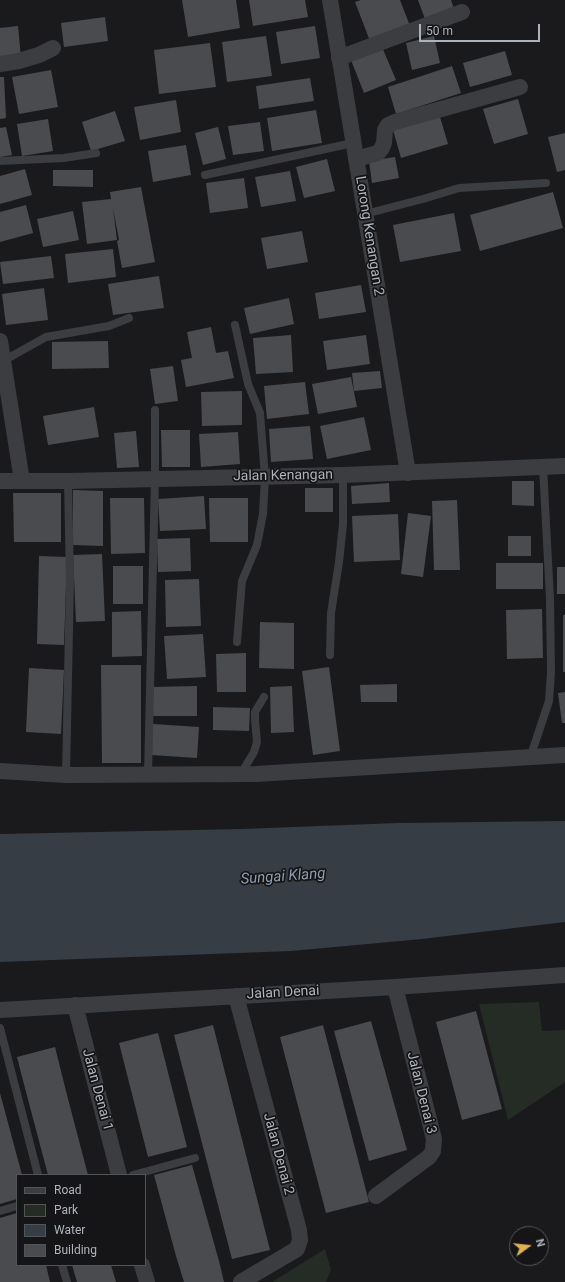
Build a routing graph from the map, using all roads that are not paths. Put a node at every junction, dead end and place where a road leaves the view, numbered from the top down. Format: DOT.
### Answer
graph roads {
  1 [pos="330,0"];
  2 [pos="462,12"];
  3 [pos="53,48"];
  4 [pos="340,58"];
  5 [pos="0,64"];
  6 [pos="520,87"];
  7 [pos="353,143"];
  8 [pos="96,154"];
  9 [pos="356,159"];
  10 [pos="0,161"];
  11 [pos="205,176"];
  12 [pos="546,183"];
  13 [pos="365,214"];
  14 [pos="129,318"];
  15 [pos="235,326"];
  16 [pos="0,341"];
  17 [pos="3,361"];
  18 [pos="155,410"];
  19 [pos="565,466"];
  20 [pos="543,467"];
  21 [pos="408,473"];
  22 [pos="343,475"];
  23 [pos="265,477"];
  24 [pos="155,478"];
  25 [pos="0,481"];
  26 [pos="22,481"];
  27 [pos="68,481"];
  28 [pos="237,642"];
  29 [pos="330,655"];
  30 [pos="264,697"];
  31 [pos="565,755"];
  32 [pos="530,758"];
  33 [pos="0,771"];
  34 [pos="241,774"];
  35 [pos="66,775"];
  36 [pos="148,775"];
  37 [pos="565,975"];
  38 [pos="395,987"];
  39 [pos="236,996"];
  40 [pos="75,1005"];
  41 [pos="0,1010"];
  42 [pos="0,1028"];
  43 [pos="195,1158"];
  44 [pos="38,1174"];
  45 [pos="119,1174"];
  46 [pos="137,1174"];
  47 [pos="376,1196"];
  48 [pos="16,1206"];
  49 [pos="0,1211"];
  50 [pos="62,1266"];
  51 [pos="142,1266"];
  52 [pos="67,1282"];
  53 [pos="147,1282"];
  54 [pos="241,1282"];
  1 -- 4 [label="street, Lorong Kenangan 2"];
  2 -- 4 [label="street"];
  3 -- 5 [label="street"];
  4 -- 7 [label="street, Lorong Kenangan 2"];
  6 -- 9 [label="street"];
  7 -- 9 [label="street, Lorong Kenangan 2"];
  7 -- 11 [label="lane"];
  8 -- 10 [label="lane"];
  9 -- 13 [label="street, Lorong Kenangan 2"];
  12 -- 13 [label="lane"];
  13 -- 21 [label="street, Lorong Kenangan 2"];
  14 -- 17 [label="lane"];
  15 -- 23 [label="lane"];
  16 -- 17 [label="street"];
  17 -- 26 [label="street"];
  18 -- 24 [label="lane"];
  19 -- 20 [label="street, Jalan Kenangan"];
  20 -- 21 [label="street, Jalan Kenangan"];
  20 -- 32 [label="lane"];
  21 -- 22 [label="street, Jalan Kenangan"];
  22 -- 23 [label="street, Jalan Kenangan"];
  22 -- 29 [label="lane"];
  23 -- 24 [label="street, Jalan Kenangan"];
  23 -- 28 [label="lane"];
  24 -- 27 [label="street, Jalan Kenangan"];
  24 -- 36 [label="lane"];
  25 -- 26 [label="street, Jalan Kenangan"];
  26 -- 27 [label="street, Jalan Kenangan"];
  27 -- 35 [label="lane"];
  30 -- 34 [label="lane"];
  31 -- 32 [label="street"];
  32 -- 34 [label="street"];
  33 -- 35 [label="street"];
  34 -- 36 [label="street"];
  35 -- 36 [label="street"];
  37 -- 38 [label="street, Jalan Denai"];
  38 -- 39 [label="street, Jalan Denai"];
  38 -- 47 [label="street, Jalan Denai 3"];
  39 -- 40 [label="street, Jalan Denai"];
  39 -- 54 [label="street, Jalan Denai 2"];
  40 -- 41 [label="street, Jalan Denai"];
  40 -- 45 [label="street, Jalan Denai 1"];
  42 -- 44 [label="lane"];
  43 -- 46 [label="lane"];
  48 -- 49 [label="lane"];
  50 -- 52 [label="lane"];
  51 -- 53 [label="street"];
}
